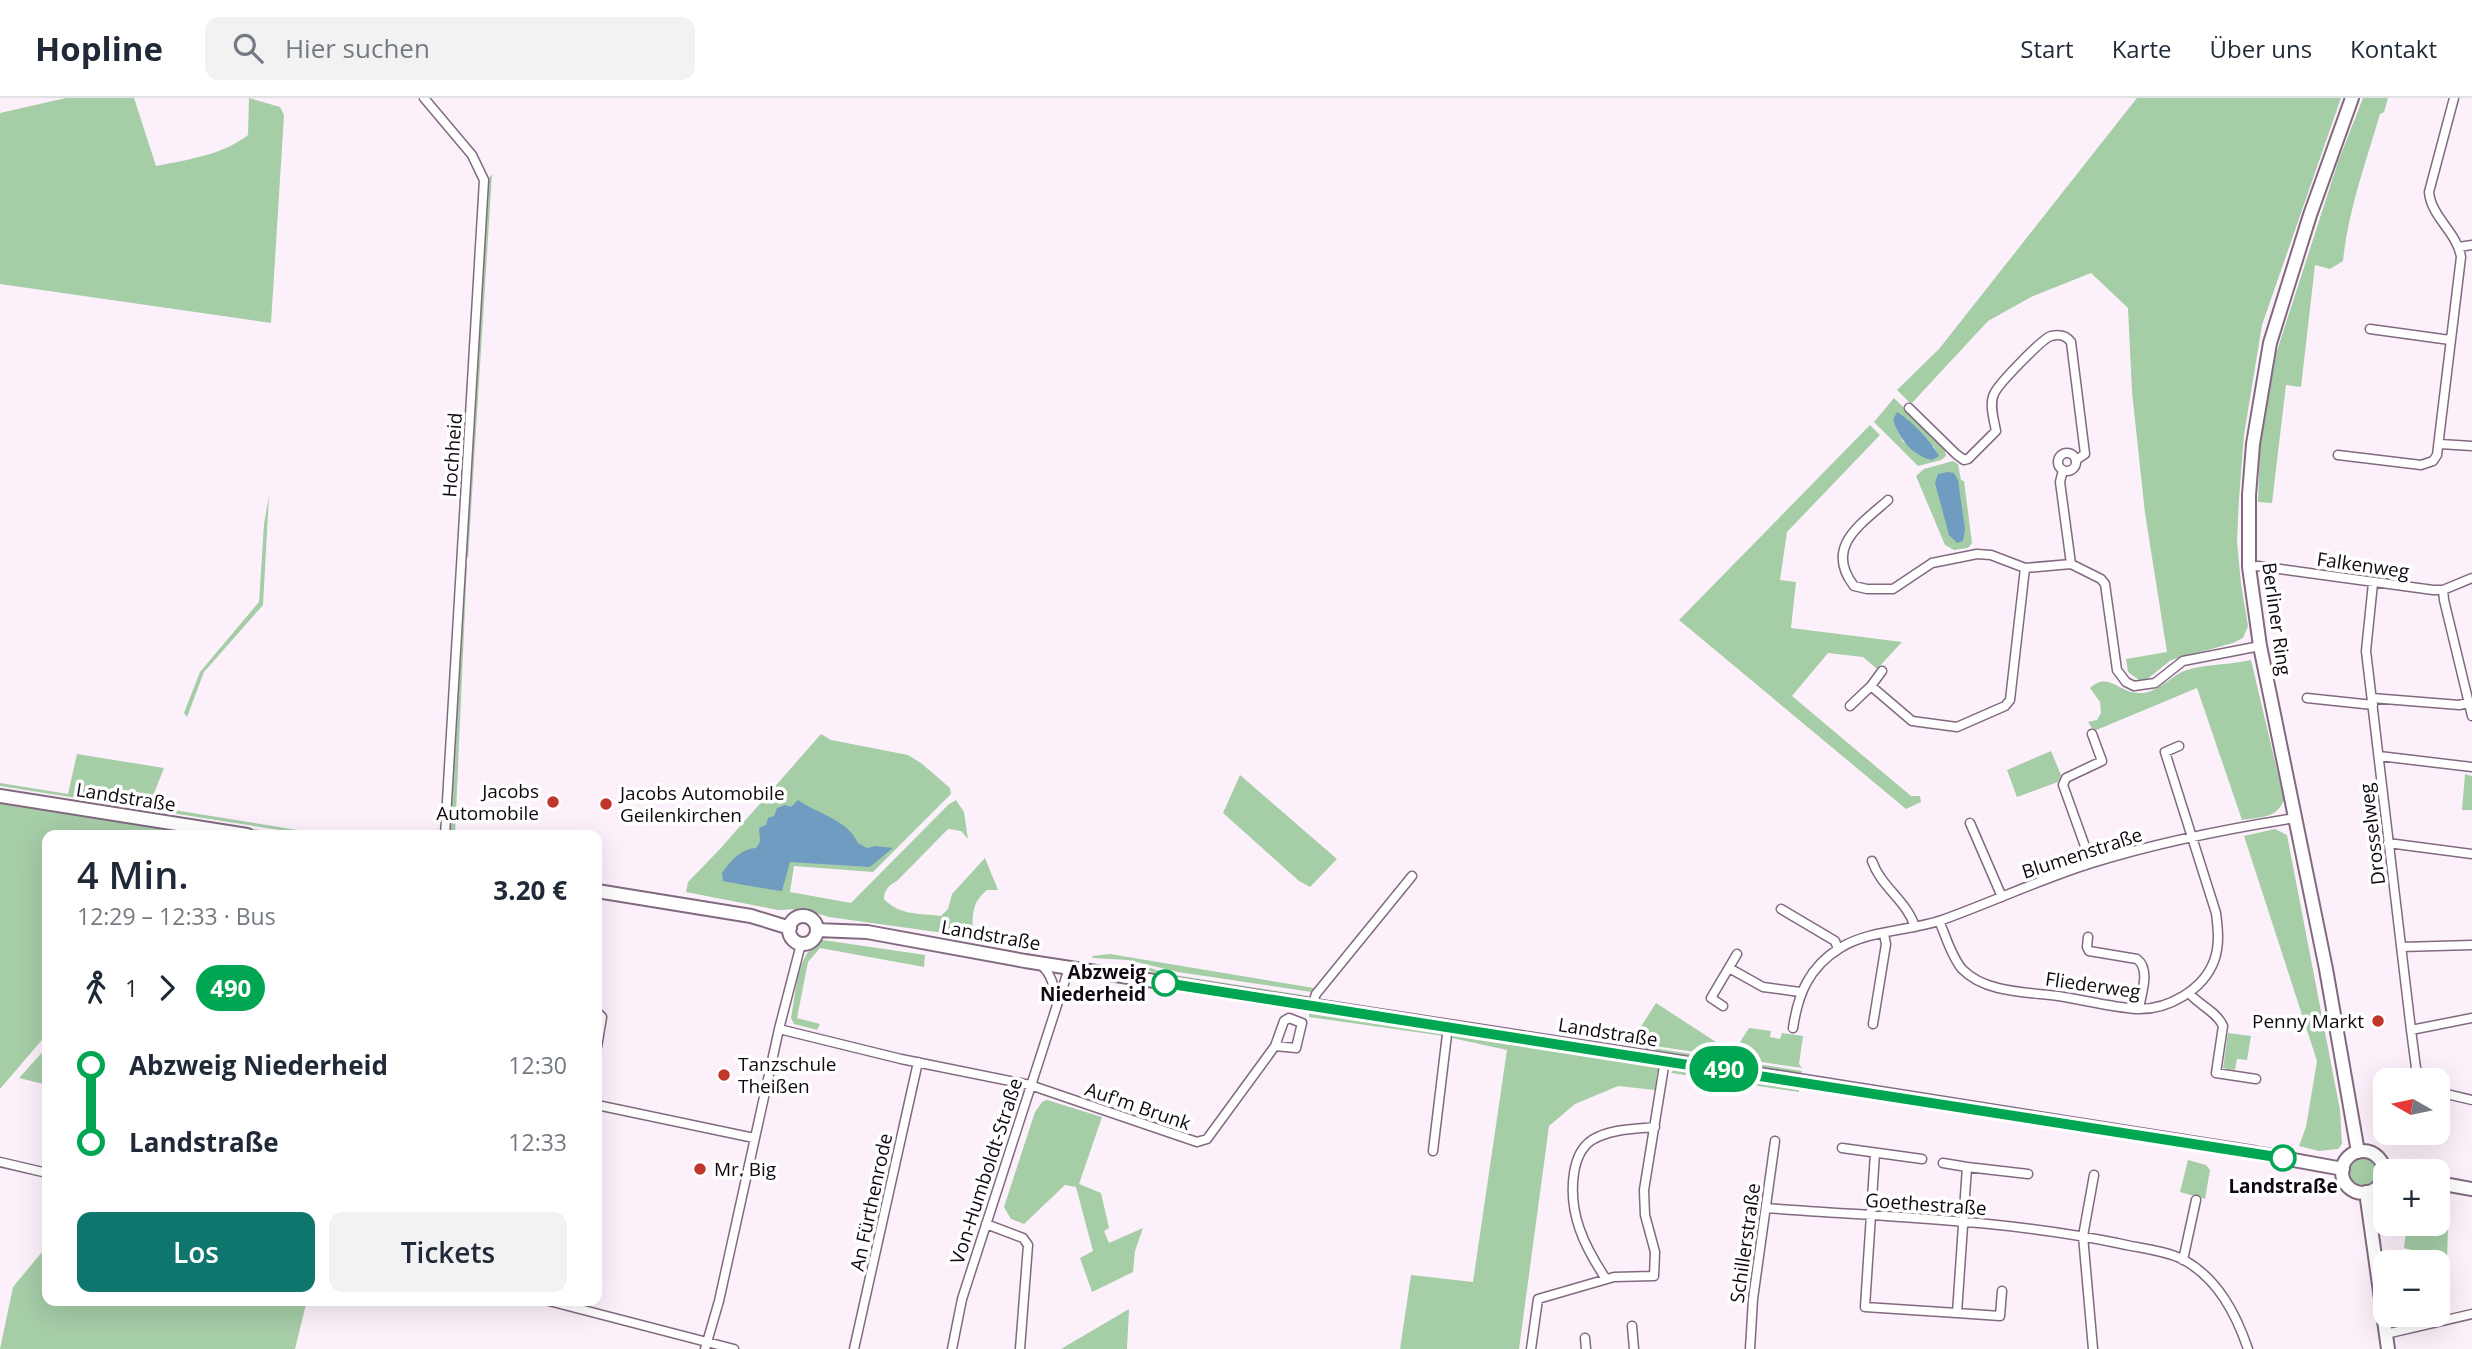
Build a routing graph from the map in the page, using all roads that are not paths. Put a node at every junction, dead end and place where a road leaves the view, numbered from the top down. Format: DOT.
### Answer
graph roads {
  1 [pos="424,98"];
  2 [pos="2352,98"];
  3 [pos="2454,98"];
  4 [pos="2472,245"];
  5 [pos="2459,247"];
  6 [pos="2370,329"];
  7 [pos="2450,340"];
  8 [pos="1909,408"];
  9 [pos="2440,444"];
  10 [pos="2472,446"];
  11 [pos="2338,455"];
  12 [pos="2076,460"];
  13 [pos="2063,470"];
  14 [pos="1888,500"];
  15 [pos="2071,564"];
  16 [pos="2249,567"];
  17 [pos="2025,568"];
  18 [pos="2472,578"];
  19 [pos="2372,583"];
  20 [pos="2443,590"];
  21 [pos="2260,646"];
  22 [pos="1882,671"];
  23 [pos="1871,686"];
  24 [pos="2307,698"];
  25 [pos="2373,702"];
  26 [pos="2469,703"];
  27 [pos="1850,706"];
  28 [pos="2472,716"];
  29 [pos="2092,734"];
  30 [pos="2179,746"];
  31 [pos="2379,756"];
  32 [pos="2472,767"];
  33 [pos="0,796"];
  34 [pos="2295,818"];
  35 [pos="1970,822"];
  36 [pos="215,830"];
  37 [pos="445,830"];
  38 [pos="2193,835"];
  39 [pos="2388,844"];
  40 [pos="2472,854"];
  41 [pos="1872,861"];
  42 [pos="2091,863"];
  43 [pos="1412,876"];
  44 [pos="602,892"];
  45 [pos="2002,897"];
  46 [pos="1781,909"];
  47 [pos="1939,921"];
  48 [pos="1915,927"];
  49 [pos="790,928"];
  50 [pos="817,930"];
  51 [pos="1884,934"];
  52 [pos="2088,937"];
  53 [pos="801,944"];
  54 [pos="2472,945"];
  55 [pos="2401,947"];
  56 [pos="1838,949"];
  57 [pos="1737,954"];
  58 [pos="1040,964"];
  59 [pos="1069,968"];
  60 [pos="1729,968"];
  61 [pos="1800,992"];
  62 [pos="2189,993"];
  63 [pos="1057,1004"];
  64 [pos="1312,1005"];
  65 [pos="1723,1006"];
  66 [pos="2139,1009"];
  67 [pos="2472,1018"];
  68 [pos="1873,1024"];
  69 [pos="1448,1026"];
  70 [pos="1793,1028"];
  71 [pos="779,1030"];
  72 [pos="2410,1030"];
  73 [pos="1275,1046"];
  74 [pos="1665,1060"];
  75 [pos="918,1062"];
  76 [pos="2416,1068"];
  77 [pos="2256,1079"];
  78 [pos="1030,1085"];
  79 [pos="2450,1095"];
  80 [pos="2472,1100"];
  81 [pos="602,1106"];
  82 [pos="1655,1127"];
  83 [pos="754,1138"];
  84 [pos="1775,1141"];
  85 [pos="1842,1148"];
  86 [pos="1433,1151"];
  87 [pos="2358,1152"];
  88 [pos="1875,1153"];
  89 [pos="1922,1159"];
  90 [pos="2379,1159"];
  91 [pos="0,1163"];
  92 [pos="1943,1163"];
  93 [pos="1968,1167"];
  94 [pos="2343,1169"];
  95 [pos="42,1172"];
  96 [pos="2028,1174"];
  97 [pos="2094,1175"];
  98 [pos="2450,1185"];
  99 [pos="2373,1189"];
  100 [pos="2472,1189"];
  101 [pos="2366,1192"];
  102 [pos="2196,1200"];
  103 [pos="1766,1208"];
  104 [pos="1870,1216"];
  105 [pos="1963,1221"];
  106 [pos="986,1224"];
  107 [pos="2083,1236"];
  108 [pos="2183,1260"];
  109 [pos="1606,1279"];
  110 [pos="2002,1291"];
  111 [pos="566,1306"];
  112 [pos="1957,1313"];
  113 [pos="2472,1314"];
  114 [pos="1632,1326"];
  115 [pos="2386,1334"];
  116 [pos="1585,1338"];
  117 [pos="706,1346"];
  118 [pos="734,1349"];
  119 [pos="855,1349"];
  120 [pos="952,1349"];
  121 [pos="1020,1349"];
  122 [pos="1531,1349"];
  123 [pos="1586,1349"];
  124 [pos="1634,1349"];
  125 [pos="1750,1349"];
  126 [pos="2093,1349"];
  127 [pos="2248,1349"];
  128 [pos="2388,1349"];
  1 -- 37 [label="street, Hochheid"];
  2 -- 16 [label="street, Berliner Ring"];
  3 -- 5 [label="street"];
  4 -- 5 [label="street"];
  5 -- 7 [label="street"];
  6 -- 7 [label="street"];
  7 -- 9 [label="street"];
  8 -- 12 [label="street"];
  9 -- 10 [label="street"];
  9 -- 11 [label="street"];
  12 -- 13 [label="street"];
  12 -- 13 [label="street"];
  13 -- 15 [label="street"];
  14 -- 17 [label="street"];
  15 -- 17 [label="street"];
  15 -- 21 [label="street"];
  16 -- 19 [label="street, Falkenweg"];
  16 -- 21 [label="street, Berliner Ring"];
  17 -- 23 [label="street"];
  18 -- 20 [label="street, Falkenweg"];
  19 -- 20 [label="street, Falkenweg"];
  19 -- 25 [label="street, Drosselweg"];
  20 -- 26 [label="street"];
  21 -- 34 [label="street, Berliner Ring"];
  22 -- 23 [label="street"];
  23 -- 27 [label="street"];
  24 -- 25 [label="street"];
  25 -- 26 [label="street"];
  25 -- 31 [label="street, Drosselweg"];
  26 -- 28 [label="street"];
  29 -- 42 [label="street"];
  30 -- 38 [label="street, Fliederweg"];
  31 -- 32 [label="street"];
  31 -- 39 [label="street, Drosselweg"];
  33 -- 36 [label="street, Landstraße"];
  34 -- 38 [label="street, Blumenstraße"];
  34 -- 87 [label="street, Berliner Ring"];
  35 -- 45 [label="street"];
  38 -- 42 [label="street, Blumenstraße"];
  38 -- 62 [label="street, Fliederweg"];
  39 -- 40 [label="street"];
  39 -- 55 [label="street, Drosselweg"];
  41 -- 48 [label="street"];
  42 -- 45 [label="street, Blumenstraße"];
  43 -- 64 [label="street"];
  44 -- 49 [label="street, Landstraße"];
  45 -- 47 [label="street, Blumenstraße"];
  46 -- 56 [label="street"];
  47 -- 48 [label="street, Blumenstraße"];
  47 -- 66 [label="street, Fliederweg"];
  48 -- 51 [label="street, Blumenstraße"];
  49 -- 50 [label="street, Landstraße"];
  49 -- 53 [label="street"];
  50 -- 53 [label="street"];
  50 -- 58 [label="street, Landstraße"];
  51 -- 56 [label="street, Blumenstraße"];
  51 -- 68 [label="street"];
  52 -- 66 [label="street"];
  53 -- 71 [label="street"];
  54 -- 55 [label="street"];
  55 -- 72 [label="street, Drosselweg"];
  56 -- 61 [label="street, Blumenstraße"];
  57 -- 60 [label="street"];
  58 -- 59 [label="street, Landstraße"];
  58 -- 63 [label="street"];
  59 -- 63 [label="street, Von-Humboldt-Straße"];
  59 -- 64 [label="street, Landstraße"];
  60 -- 61 [label="street"];
  60 -- 65 [label="street"];
  61 -- 70 [label="street, Blumenstraße"];
  62 -- 66 [label="street, Fliederweg"];
  62 -- 77 [label="street"];
  63 -- 78 [label="street, Von-Humboldt-Straße"];
  64 -- 69 [label="street, Landstraße"];
  67 -- 72 [label="street"];
  69 -- 74 [label="street, Landstraße"];
  69 -- 86 [label="street"];
  71 -- 75 [label="street"];
  71 -- 83 [label="street"];
  72 -- 76 [label="street, Drosselweg"];
  73 -- 78 [label="street, Auf'm Brunk"];
  74 -- 82 [label="street"];
  74 -- 94 [label="street, Landstraße"];
  75 -- 78 [label="street"];
  75 -- 119 [label="street, An Fürthenrode"];
  78 -- 106 [label="street, Von-Humboldt-Straße"];
  79 -- 80 [label="street"];
  81 -- 83 [label="street"];
  82 -- 109 [label="street"];
  82 -- 109 [label="street"];
  83 -- 117 [label="street"];
  84 -- 103 [label="street, Schillerstraße"];
  85 -- 88 [label="street"];
  87 -- 90 [label="street"];
  87 -- 94 [label="street"];
  88 -- 89 [label="street"];
  88 -- 104 [label="street"];
  91 -- 95 [label="street"];
  92 -- 93 [label="street"];
  93 -- 96 [label="street"];
  93 -- 105 [label="street"];
  94 -- 101 [label="street"];
  97 -- 107 [label="street"];
  98 -- 100 [label="street"];
  99 -- 101 [label="street"];
  101 -- 115 [label="street"];
  102 -- 108 [label="street"];
  103 -- 104 [label="street, Goethestraße"];
  103 -- 125 [label="street, Schillerstraße"];
  104 -- 105 [label="street, Goethestraße"];
  104 -- 112 [label="street"];
  105 -- 107 [label="street, Goethestraße"];
  105 -- 112 [label="street"];
  106 -- 120 [label="street, Von-Humboldt-Straße"];
  106 -- 121 [label="street"];
  107 -- 108 [label="street, Goethestraße"];
  107 -- 126 [label="street"];
  108 -- 127 [label="street, Goethestraße"];
  109 -- 122 [label="street"];
  110 -- 112 [label="street"];
  111 -- 117 [label="street"];
  113 -- 115 [label="street"];
  114 -- 124 [label="street"];
  115 -- 128 [label="street"];
  116 -- 123 [label="street"];
  117 -- 118 [label="street"];
}
